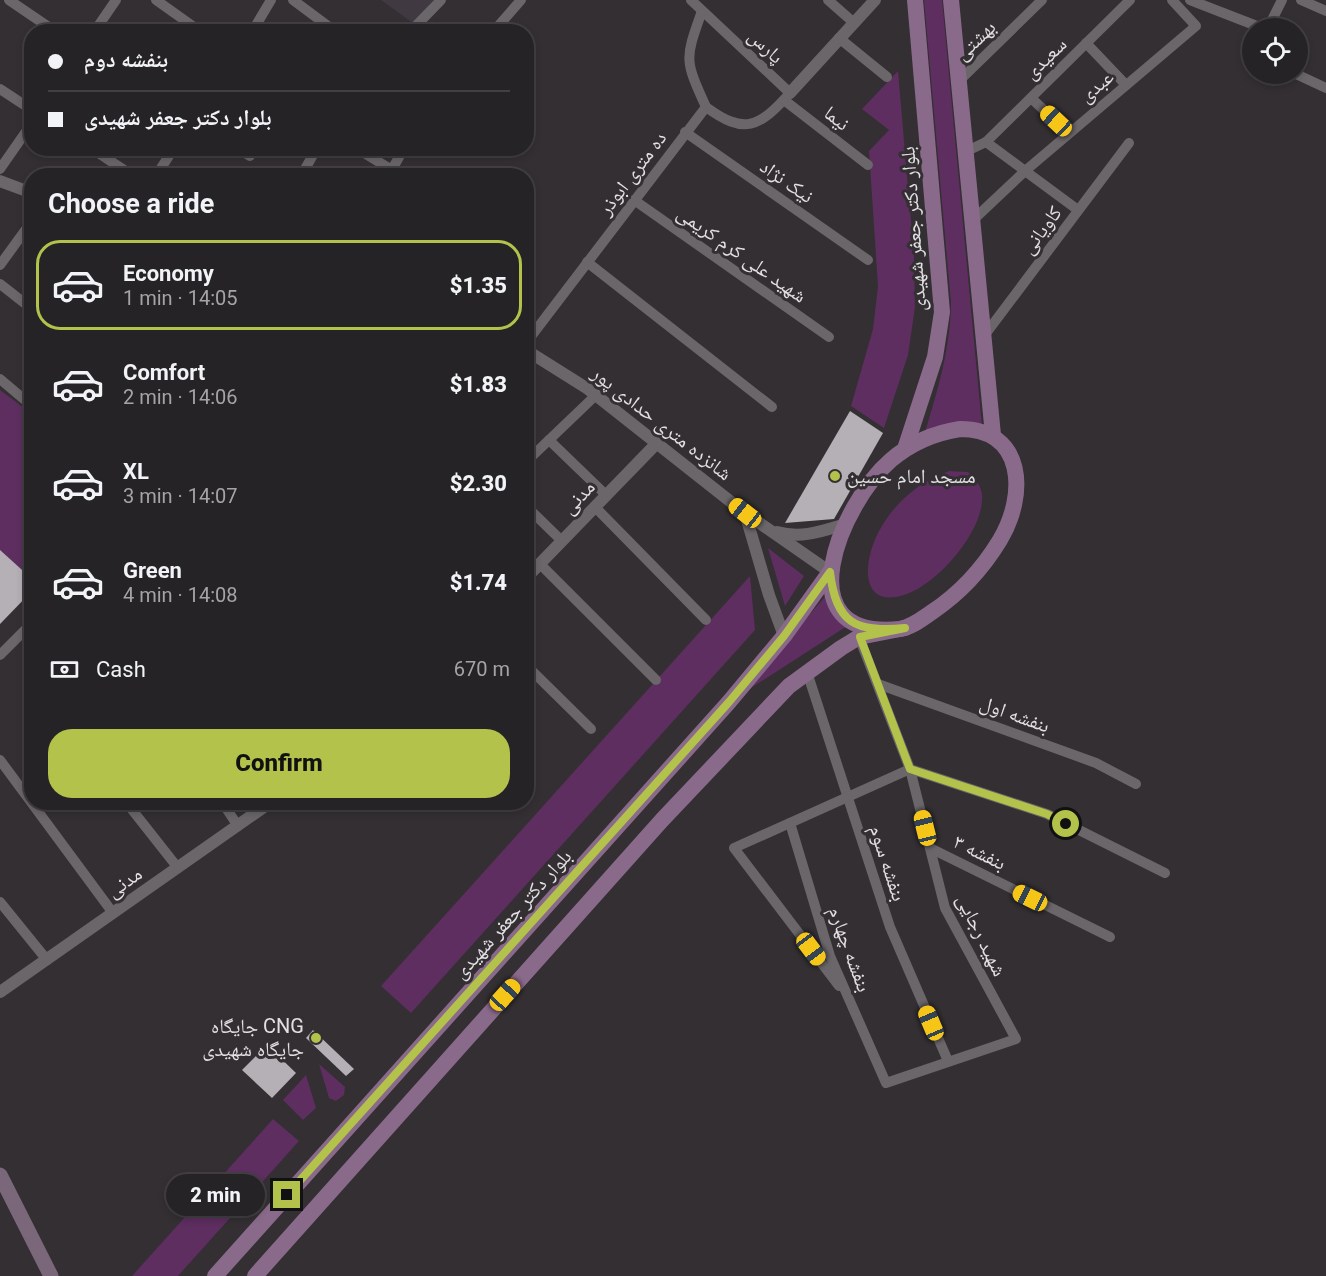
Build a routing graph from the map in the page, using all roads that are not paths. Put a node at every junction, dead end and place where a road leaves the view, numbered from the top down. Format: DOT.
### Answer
graph roads {
  1 [pos="9,0"];
  2 [pos="116,0"];
  3 [pos="156,0"];
  4 [pos="271,0"];
  5 [pos="293,0"];
  6 [pos="441,0"];
  7 [pos="521,0"];
  8 [pos="691,0"];
  9 [pos="828,0"];
  10 [pos="875,0"];
  11 [pos="915,0"];
  12 [pos="951,0"];
  13 [pos="1042,0"];
  14 [pos="1131,0"];
  15 [pos="1190,0"];
  16 [pos="1282,0"];
  17 [pos="1300,0"];
  18 [pos="1173,1"];
  19 [pos="702,11"];
  20 [pos="1326,11"];
  21 [pos="1273,18"];
  22 [pos="1242,20"];
  23 [pos="853,21"];
  24 [pos="44,24"];
  25 [pos="100,24"];
  26 [pos="190,24"];
  27 [pos="257,24"];
  28 [pos="325,24"];
  29 [pos="418,24"];
  30 [pos="500,24"];
  31 [pos="839,38"];
  32 [pos="1086,43"];
  33 [pos="887,77"];
  34 [pos="1308,80"];
  35 [pos="959,81"];
  36 [pos="1126,85"];
  37 [pos="1326,88"];
  38 [pos="0,89"];
  39 [pos="787,96"];
  40 [pos="1031,98"];
  41 [pos="24,105"];
  42 [pos="706,107"];
  43 [pos="685,132"];
  44 [pos="1069,133"];
  45 [pos="24,134"];
  46 [pos="986,142"];
  47 [pos="1129,143"];
  48 [pos="967,151"];
  49 [pos="103,156"];
  50 [pos="367,156"];
  51 [pos="868,165"];
  52 [pos="121,168"];
  53 [pos="383,168"];
  54 [pos="0,169"];
  55 [pos="1025,171"];
  56 [pos="0,181"];
  57 [pos="24,190"];
  58 [pos="634,200"];
  59 [pos="1078,210"];
  60 [pos="972,221"];
  61 [pos="24,232"];
  62 [pos="868,260"];
  63 [pos="587,262"];
  64 [pos="0,265"];
  65 [pos="0,284"];
  66 [pos="24,303"];
  67 [pos="534,332"];
  68 [pos="829,337"];
  69 [pos="982,338"];
  70 [pos="534,355"];
  71 [pos="0,379"];
  72 [pos="596,395"];
  73 [pos="24,399"];
  74 [pos="772,407"];
  75 [pos="993,435"];
  76 [pos="549,440"];
  77 [pos="657,443"];
  78 [pos="905,449"];
  79 [pos="534,454"];
  80 [pos="606,495"];
  81 [pos="595,507"];
  82 [pos="745,513"];
  83 [pos="534,514"];
  84 [pos="846,524"];
  85 [pos="770,531"];
  86 [pos="562,541"];
  87 [pos="540,564"];
  88 [pos="534,570"];
  89 [pos="830,572"];
  90 [pos="706,620"];
  91 [pos="905,628"];
  92 [pos="24,631"];
  93 [pos="784,636"];
  94 [pos="860,637"];
  95 [pos="0,655"];
  96 [pos="807,672"];
  97 [pos="534,673"];
  98 [pos="656,680"];
  99 [pos="878,684"];
  100 [pos="591,729"];
  101 [pos="0,760"];
  102 [pos="910,769"];
  103 [pos="1136,784"];
  104 [pos="24,792"];
  105 [pos="848,798"];
  106 [pos="37,810"];
  107 [pos="132,810"];
  108 [pos="227,810"];
  109 [pos="260,810"];
  110 [pos="790,823"];
  111 [pos="238,826"];
  112 [pos="930,848"];
  113 [pos="178,868"];
  114 [pos="1165,873"];
  115 [pos="0,902"];
  116 [pos="113,913"];
  117 [pos="1110,937"];
  118 [pos="47,960"];
  119 [pos="0,992"];
  120 [pos="850,1000"];
  121 [pos="948,1061"];
  122 [pos="0,1175"];
  123 [pos="51,1276"];
  124 [pos="215,1276"];
  125 [pos="255,1276"];
  1 -- 24 [label="street"];
  2 -- 25 [label="street"];
  3 -- 26 [label="street"];
  4 -- 27 [label="street"];
  5 -- 28 [label="street"];
  6 -- 29 [label="street"];
  7 -- 30 [label="street"];
  8 -- 19 [label="street, پارس"];
  9 -- 23 [label="street"];
  10 -- 23 [label="street"];
  11 -- 78 [label="main road, بلوار دکتر جعفر شهیدی"];
  12 -- 35 [label="main road"];
  13 -- 35 [label="street, بهشتی"];
  14 -- 32 [label="street, سعیدی"];
  15 -- 22 [label="street"];
  16 -- 21 [label="street"];
  17 -- 20 [label="street"];
  18 -- 36 [label="street, عبدی"];
  19 -- 39 [label="street, پارس"];
  19 -- 42 [label="street"];
  23 -- 31 [label="street"];
  31 -- 33 [label="street"];
  31 -- 39 [label="street"];
  32 -- 36 [label="street"];
  32 -- 40 [label="street, سعیدی"];
  34 -- 37 [label="street"];
  35 -- 48 [label="main road"];
  36 -- 44 [label="street, عبدی"];
  38 -- 41 [label="street"];
  39 -- 42 [label="street"];
  39 -- 51 [label="street, نیما"];
  40 -- 44 [label="street"];
  40 -- 46 [label="street, سعیدی"];
  42 -- 43 [label="street, ده متری ابوذر"];
  43 -- 58 [label="street, ده متری ابوذر"];
  43 -- 62 [label="street, نیک نژاد"];
  44 -- 55 [label="street, عبدی"];
  45 -- 54 [label="street"];
  46 -- 48 [label="street, سعیدی"];
  46 -- 55 [label="street"];
  47 -- 59 [label="street, کاویانی"];
  48 -- 60 [label="main road"];
  49 -- 52 [label="street"];
  50 -- 53 [label="street"];
  55 -- 59 [label="street"];
  55 -- 60 [label="street, عبدی"];
  56 -- 57 [label="street"];
  58 -- 63 [label="street, ده متری ابوذر"];
  58 -- 68 [label="street, شهید علی کرم کریمی"];
  59 -- 69 [label="street, کاویانی"];
  60 -- 69 [label="main road"];
  61 -- 64 [label="street"];
  63 -- 67 [label="street, ده متری ابوذر"];
  63 -- 74 [label="street"];
  65 -- 66 [label="street"];
  69 -- 75 [label="main road"];
  70 -- 72 [label="street, شانزده متری حدادی پور"];
  71 -- 73 [label="street"];
  72 -- 76 [label="street"];
  72 -- 77 [label="street, شانزده متری حدادی پور"];
  75 -- 78 [label="main road"];
  75 -- 91 [label="main road"];
  76 -- 79 [label="street"];
  76 -- 80 [label="street"];
  77 -- 80 [label="street, مدنی"];
  77 -- 82 [label="street, شانزده متری حدادی پور"];
  78 -- 84 [label="main road"];
  80 -- 81 [label="street, مدنی"];
  81 -- 86 [label="street, مدنی"];
  81 -- 90 [label="street"];
  82 -- 85 [label="street, شانزده متری حدادی پور"];
  82 -- 93 [label="street"];
  83 -- 86 [label="street"];
  84 -- 85 [label="street"];
  84 -- 89 [label="main road"];
  85 -- 89 [label="street, شانزده متری حدادی پور"];
  86 -- 87 [label="street, مدنی"];
  87 -- 88 [label="street, مدنی"];
  87 -- 98 [label="street"];
  89 -- 91 [label="main road"];
  89 -- 93 [label="main road, بلوار دکتر جعفر شهیدی"];
  91 -- 94 [label="main road"];
  92 -- 95 [label="street"];
  93 -- 124 [label="main road, بلوار دکتر جعفر شهیدی"];
  94 -- 96 [label="main road"];
  94 -- 99 [label="street, شهید رجایی"];
  96 -- 105 [label="street, بنفشه سوم"];
  96 -- 125 [label="main road"];
  97 -- 100 [label="street"];
  99 -- 102 [label="street, شهید رجایی"];
  99 -- 103 [label="street, بنفشه اول"];
  101 -- 104 [label="street"];
  102 -- 105 [label="street"];
  102 -- 112 [label="street, شهید رجایی"];
  102 -- 114 [label="street"];
  105 -- 110 [label="street"];
  105 -- 121 [label="street, بنفشه سوم"];
  106 -- 116 [label="street"];
  107 -- 113 [label="street"];
  108 -- 111 [label="street"];
  109 -- 111 [label="street, مدنی"];
  110 -- 120 [label="street, بنفشه چهارم"];
  110 -- 120 [label="street"];
  111 -- 113 [label="street, مدنی"];
  112 -- 117 [label="street, بنفشه ۳"];
  112 -- 121 [label="street, شهید رجایی"];
  113 -- 116 [label="street, مدنی"];
  115 -- 118 [label="street"];
  116 -- 118 [label="street, مدنی"];
  118 -- 119 [label="street, مدنی"];
  120 -- 121 [label="street, بنفشه چهارم"];
  122 -- 123 [label="main road"];
}
